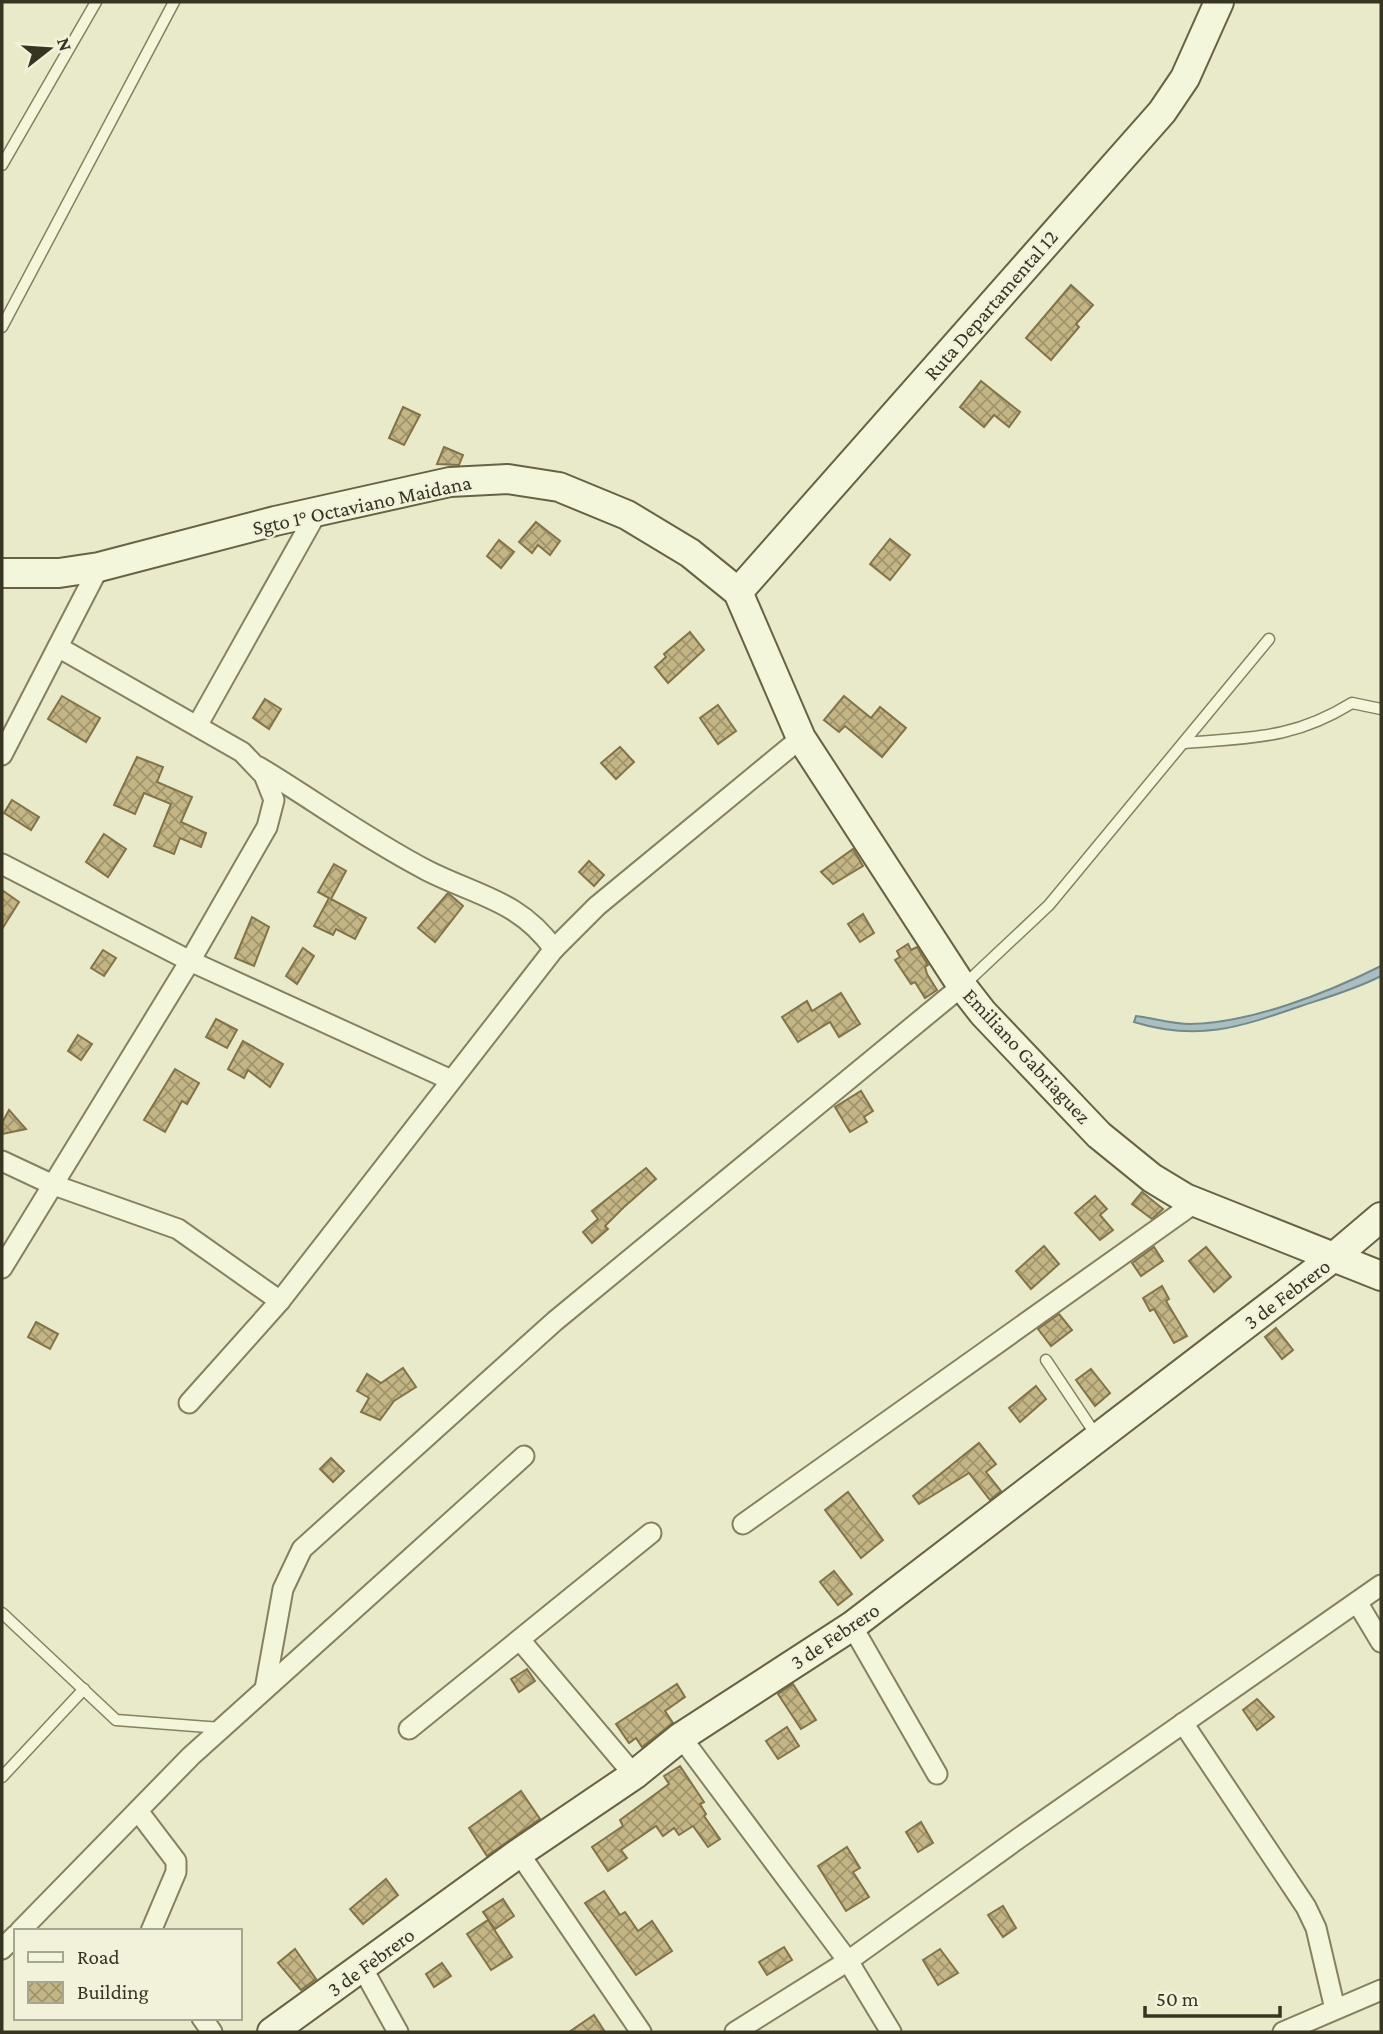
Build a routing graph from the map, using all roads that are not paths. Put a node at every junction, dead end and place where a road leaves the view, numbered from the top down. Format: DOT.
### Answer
graph roads {
  1 [pos="96,2"];
  2 [pos="174,2"];
  3 [pos="1219,2"];
  4 [pos="2,165"];
  5 [pos="2,327"];
  6 [pos="317,512"];
  7 [pos="99,567"];
  8 [pos="2,573"];
  9 [pos="738,592"];
  10 [pos="1269,639"];
  11 [pos="58,647"];
  12 [pos="1381,709"];
  13 [pos="197,726"];
  14 [pos="801,738"];
  15 [pos="1184,743"];
  16 [pos="2,754"];
  17 [pos="252,763"];
  18 [pos="2,864"];
  19 [pos="554,949"];
  20 [pos="190,961"];
  21 [pos="962,986"];
  22 [pos="451,1080"];
  23 [pos="2,1161"];
  24 [pos="51,1184"];
  25 [pos="1196,1202"];
  26 [pos="1381,1217"];
  27 [pos="1335,1256"];
  28 [pos="2,1268"];
  29 [pos="1381,1276"];
  30 [pos="280,1301"];
  31 [pos="1046,1360"];
  32 [pos="189,1403"];
  33 [pos="1098,1438"];
  34 [pos="524,1456"];
  35 [pos="743,1524"];
  36 [pos="651,1533"];
  37 [pos="1381,1586"];
  38 [pos="1357,1602"];
  39 [pos="2,1613"];
  40 [pos="852,1626"];
  41 [pos="520,1640"];
  42 [pos="1381,1642"];
  43 [pos="84,1689"];
  44 [pos="265,1689"];
  45 [pos="1183,1723"];
  46 [pos="222,1728"];
  47 [pos="409,1730"];
  48 [pos="681,1737"];
  49 [pos="634,1774"];
  50 [pos="937,1774"];
  51 [pos="2,1777"];
  52 [pos="138,1811"];
  53 [pos="519,1853"];
  54 [pos="22,1929"];
  55 [pos="152,1929"];
  56 [pos="848,1961"];
  57 [pos="363,1969"];
  58 [pos="1381,1990"];
  59 [pos="1335,2009"];
  60 [pos="272,2032"];
  61 [pos="398,2032"];
  62 [pos="641,2032"];
  63 [pos="735,2032"];
  64 [pos="891,2032"];
  65 [pos="1283,2032"];
  1 -- 4 [label="lane"];
  2 -- 5 [label="lane"];
  3 -- 9 [label="main road, Ruta Departamental 12"];
  6 -- 7 [label="main road, Sgto 1° Octaviano Maidana"];
  6 -- 9 [label="main road, Sgto 1° Octaviano Maidana"];
  6 -- 13 [label="street"];
  7 -- 8 [label="main road, Sgto 1° Octaviano Maidana"];
  7 -- 11 [label="street"];
  9 -- 14 [label="main road, Emiliano Gabriaguez"];
  10 -- 15 [label="lane"];
  11 -- 13 [label="street"];
  11 -- 16 [label="street"];
  12 -- 15 [label="lane"];
  13 -- 17 [label="street"];
  14 -- 19 [label="street"];
  14 -- 21 [label="main road, Emiliano Gabriaguez"];
  15 -- 21 [label="lane"];
  17 -- 19 [label="street"];
  17 -- 20 [label="street"];
  18 -- 20 [label="street"];
  19 -- 22 [label="street"];
  20 -- 22 [label="street"];
  20 -- 24 [label="street"];
  21 -- 25 [label="main road, Emiliano Gabriaguez"];
  21 -- 44 [label="street"];
  22 -- 30 [label="street"];
  23 -- 24 [label="street"];
  24 -- 28 [label="street"];
  24 -- 30 [label="street"];
  25 -- 27 [label="main road, Emiliano Gabriaguez"];
  25 -- 35 [label="street"];
  26 -- 27 [label="main road, 3 de Febrero"];
  27 -- 29 [label="main road, Emiliano Gabriaguez"];
  27 -- 33 [label="main road, 3 de Febrero"];
  30 -- 32 [label="street"];
  31 -- 33 [label="lane"];
  33 -- 40 [label="main road, 3 de Febrero"];
  34 -- 44 [label="street"];
  36 -- 41 [label="street"];
  37 -- 38 [label="street"];
  38 -- 42 [label="street"];
  38 -- 45 [label="street"];
  39 -- 43 [label="lane"];
  40 -- 48 [label="main road, 3 de Febrero"];
  40 -- 50 [label="street"];
  41 -- 47 [label="street"];
  41 -- 49 [label="street"];
  43 -- 46 [label="lane"];
  43 -- 51 [label="lane"];
  44 -- 46 [label="street"];
  45 -- 56 [label="street"];
  45 -- 59 [label="street"];
  46 -- 52 [label="street"];
  48 -- 49 [label="main road, 3 de Febrero"];
  48 -- 56 [label="street"];
  49 -- 53 [label="main road, 3 de Febrero"];
  52 -- 54 [label="street"];
  52 -- 55 [label="street"];
  53 -- 57 [label="main road, 3 de Febrero"];
  53 -- 62 [label="street"];
  56 -- 63 [label="street"];
  56 -- 64 [label="street"];
  57 -- 60 [label="main road, 3 de Febrero"];
  57 -- 61 [label="street"];
  58 -- 59 [label="street"];
  59 -- 65 [label="street"];
}
